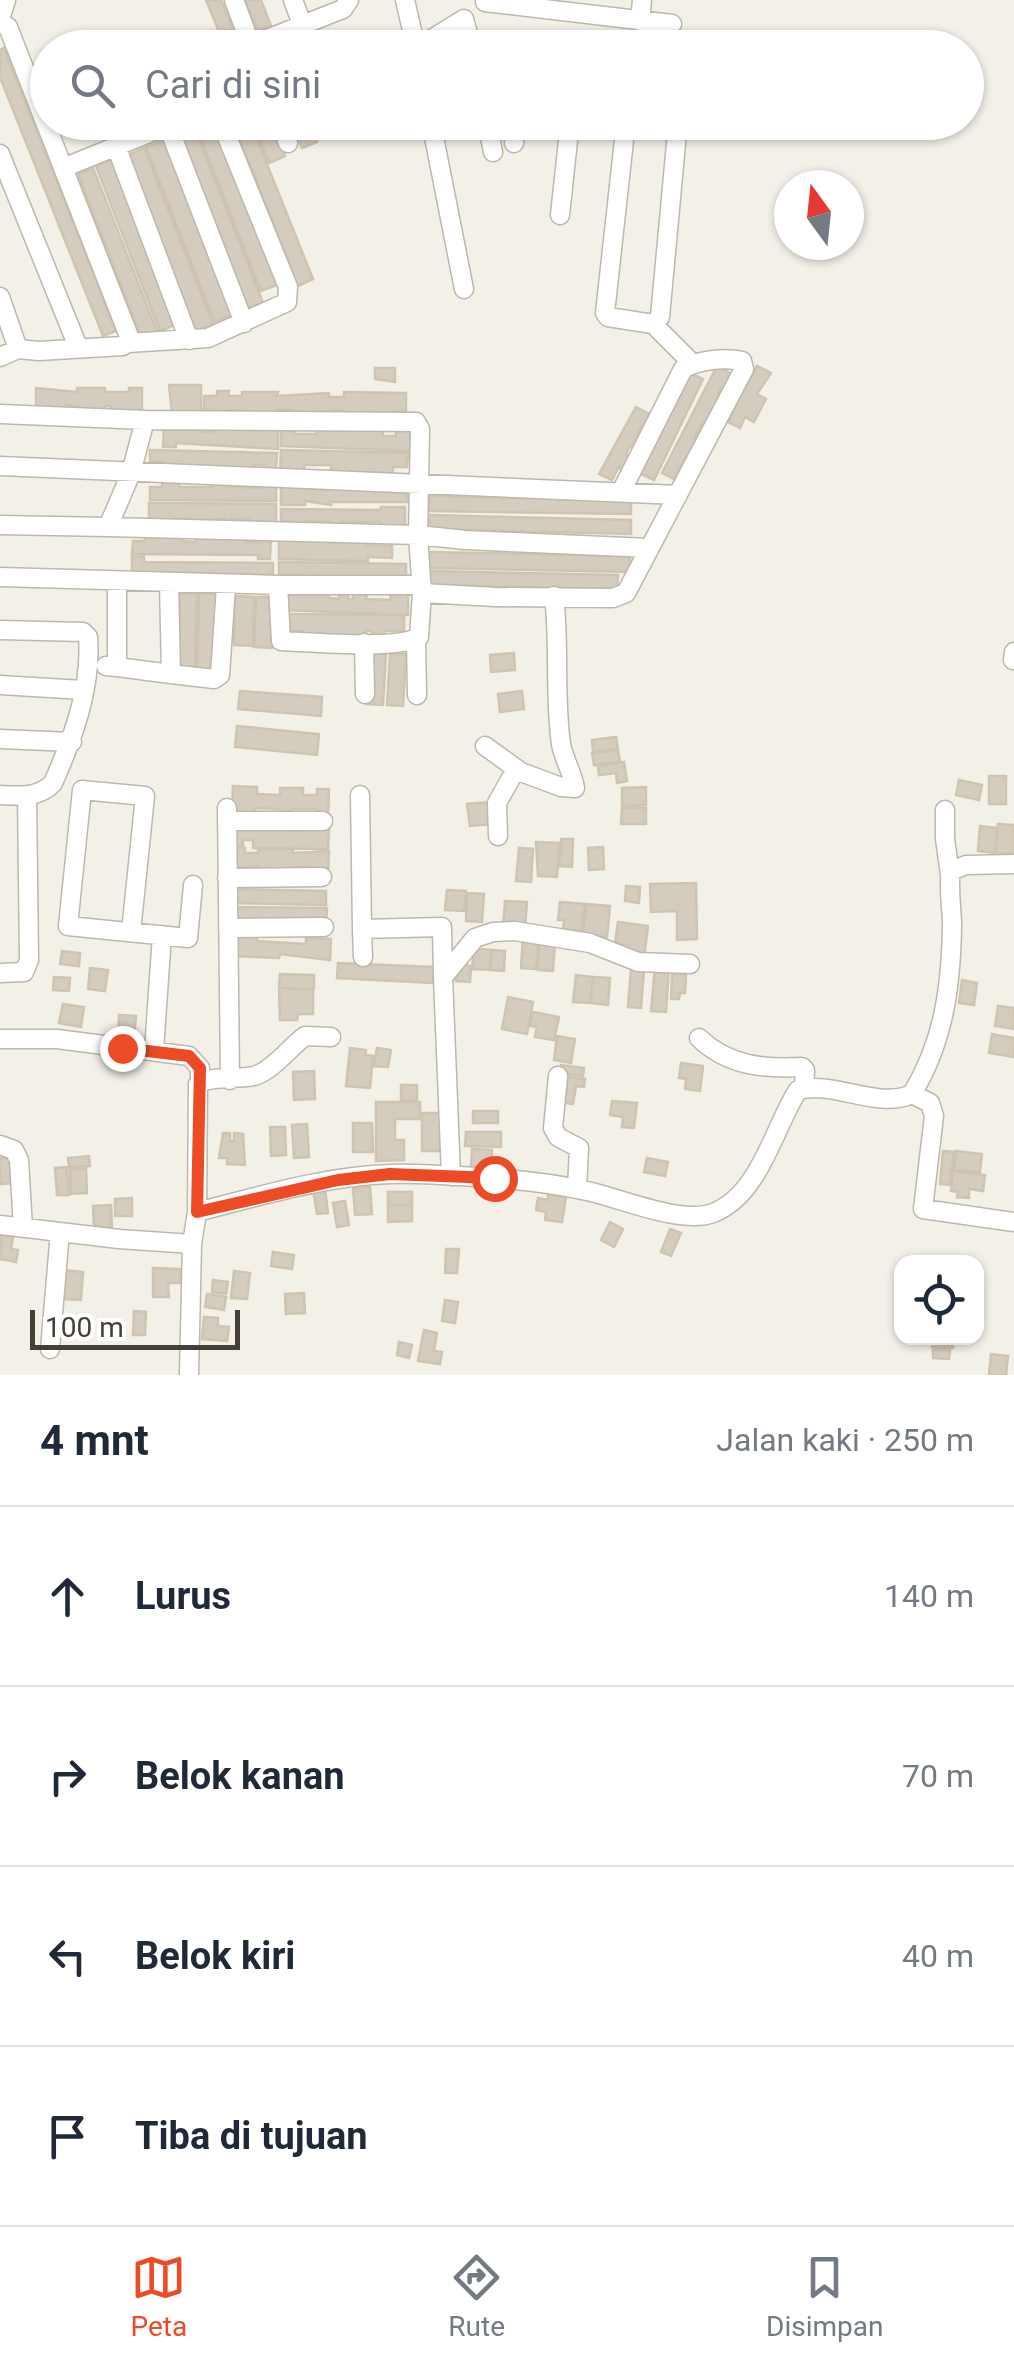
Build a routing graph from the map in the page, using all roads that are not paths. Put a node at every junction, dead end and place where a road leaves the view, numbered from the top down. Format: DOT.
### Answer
graph roads {
  1 [pos="6,0"];
  2 [pos="234,0"];
  3 [pos="292,0"];
  4 [pos="349,0"];
  5 [pos="405,0"];
  6 [pos="642,0"];
  7 [pos="486,1"];
  8 [pos="531,4"];
  9 [pos="586,7"];
  10 [pos="464,19"];
  11 [pos="640,20"];
  12 [pos="0,21"];
  13 [pos="302,24"];
  14 [pos="672,24"];
  15 [pos="244,30"];
  16 [pos="288,30"];
  17 [pos="304,30"];
  18 [pos="412,30"];
  19 [pos="446,30"];
  20 [pos="467,30"];
  21 [pos="30,83"];
  22 [pos="52,140"];
  23 [pos="131,140"];
  24 [pos="178,140"];
  25 [pos="228,140"];
  26 [pos="287,140"];
  27 [pos="435,140"];
  28 [pos="491,140"];
  29 [pos="514,140"];
  30 [pos="568,140"];
  31 [pos="624,140"];
  32 [pos="676,140"];
  33 [pos="288,143"];
  34 [pos="514,144"];
  35 [pos="116,146"];
  36 [pos="493,152"];
  37 [pos="0,154"];
  38 [pos="63,168"];
  39 [pos="560,215"];
  40 [pos="464,289"];
  41 [pos="0,297"];
  42 [pos="244,323"];
  43 [pos="653,324"];
  44 [pos="189,340"];
  45 [pos="128,343"];
  46 [pos="78,347"];
  47 [pos="18,348"];
  48 [pos="0,358"];
  49 [pos="694,364"];
  50 [pos="0,414"];
  51 [pos="145,420"];
  52 [pos="0,466"];
  53 [pos="131,473"];
  54 [pos="418,482"];
  55 [pos="621,492"];
  56 [pos="678,495"];
  57 [pos="0,525"];
  58 [pos="108,527"];
  59 [pos="418,535"];
  60 [pos="650,548"];
  61 [pos="0,577"];
  62 [pos="117,581"];
  63 [pos="169,582"];
  64 [pos="278,584"];
  65 [pos="226,586"];
  66 [pos="422,589"];
  67 [pos="554,596"];
  68 [pos="0,630"];
  69 [pos="416,640"];
  70 [pos="364,643"];
  71 [pos="90,665"];
  72 [pos="117,667"];
  73 [pos="172,674"];
  74 [pos="0,685"];
  75 [pos="82,690"];
  76 [pos="364,694"];
  77 [pos="417,694"];
  78 [pos="0,739"];
  79 [pos="72,742"];
  80 [pos="485,746"];
  81 [pos="516,769"];
  82 [pos="0,795"];
  83 [pos="360,795"];
  84 [pos="27,796"];
  85 [pos="946,810"];
  86 [pos="323,820"];
  87 [pos="498,836"];
  88 [pos="1014,864"];
  89 [pos="950,875"];
  90 [pos="322,876"];
  91 [pos="227,878"];
  92 [pos="194,885"];
  93 [pos="324,926"];
  94 [pos="228,928"];
  95 [pos="362,929"];
  96 [pos="131,932"];
  97 [pos="162,935"];
  98 [pos="362,957"];
  99 [pos="690,964"];
  100 [pos="0,973"];
  101 [pos="443,977"];
  102 [pos="332,1037"];
  103 [pos="2,1038"];
  104 [pos="700,1038"];
  105 [pos="154,1050"];
  106 [pos="558,1076"];
  107 [pos="230,1080"];
  108 [pos="200,1082"];
  109 [pos="804,1088"];
  110 [pos="912,1094"];
  111 [pos="0,1145"];
  112 [pos="451,1176"];
  113 [pos="578,1189"];
  114 [pos="197,1212"];
  115 [pos="1014,1222"];
  116 [pos="0,1225"];
  117 [pos="22,1228"];
  118 [pos="60,1232"];
  119 [pos="192,1244"];
  120 [pos="50,1349"];
  121 [pos="190,1375"];
  1 -- 12 [label="street"];
  2 -- 15 [label="street"];
  3 -- 13 [label="street"];
  4 -- 13 [label="street"];
  5 -- 18 [label="street"];
  6 -- 11 [label="street"];
  7 -- 8 [label="street"];
  7 -- 10 [label="street"];
  8 -- 9 [label="street"];
  9 -- 11 [label="street"];
  10 -- 19 [label="street"];
  10 -- 20 [label="street"];
  11 -- 14 [label="street"];
  12 -- 21 [label="street"];
  13 -- 16 [label="street"];
  13 -- 17 [label="street"];
  22 -- 38 [label="street"];
  23 -- 35 [label="street"];
  24 -- 42 [label="street"];
  25 -- 42 [label="street"];
  26 -- 33 [label="street"];
  27 -- 40 [label="street"];
  28 -- 36 [label="street"];
  29 -- 34 [label="street"];
  30 -- 39 [label="street"];
  31 -- 43 [label="street"];
  32 -- 43 [label="street"];
  35 -- 38 [label="street"];
  35 -- 44 [label="street"];
  37 -- 46 [label="street"];
  38 -- 45 [label="street"];
  41 -- 47 [label="street"];
  42 -- 44 [label="street"];
  43 -- 49 [label="street"];
  44 -- 45 [label="street"];
  45 -- 46 [label="street"];
  46 -- 47 [label="street"];
  47 -- 48 [label="street"];
  49 -- 55 [label="street"];
  49 -- 56 [label="street"];
  50 -- 51 [label="street"];
  51 -- 53 [label="street"];
  51 -- 54 [label="street"];
  52 -- 53 [label="street"];
  53 -- 54 [label="street"];
  53 -- 58 [label="street"];
  54 -- 55 [label="street"];
  54 -- 59 [label="street"];
  55 -- 56 [label="street"];
  56 -- 60 [label="street"];
  57 -- 58 [label="street"];
  58 -- 59 [label="street"];
  59 -- 60 [label="street"];
  59 -- 66 [label="street"];
  60 -- 67 [label="street"];
  61 -- 62 [label="street"];
  62 -- 63 [label="street"];
  62 -- 72 [label="street"];
  63 -- 65 [label="street"];
  63 -- 73 [label="street"];
  64 -- 65 [label="street"];
  64 -- 66 [label="street"];
  64 -- 70 [label="street"];
  65 -- 73 [label="street"];
  66 -- 67 [label="street"];
  66 -- 69 [label="street"];
  67 -- 81 [label="street"];
  68 -- 71 [label="street"];
  69 -- 70 [label="street"];
  69 -- 77 [label="street"];
  70 -- 76 [label="street"];
  71 -- 72 [label="street"];
  71 -- 75 [label="street"];
  72 -- 73 [label="street"];
  74 -- 75 [label="street"];
  75 -- 79 [label="street"];
  78 -- 79 [label="street"];
  79 -- 84 [label="street"];
  80 -- 81 [label="street"];
  81 -- 87 [label="street"];
  82 -- 84 [label="street"];
  83 -- 95 [label="street"];
  84 -- 100 [label="street"];
  85 -- 89 [label="street"];
  86 -- 91 [label="street"];
  88 -- 89 [label="street"];
  89 -- 110 [label="street"];
  90 -- 91 [label="street"];
  91 -- 94 [label="street"];
  92 -- 97 [label="street"];
  93 -- 94 [label="street"];
  94 -- 107 [label="street"];
  95 -- 98 [label="street"];
  95 -- 101 [label="street"];
  96 -- 96 [label="street"];
  96 -- 97 [label="street"];
  97 -- 105 [label="street"];
  99 -- 101 [label="street"];
  101 -- 112 [label="street"];
  102 -- 107 [label="street"];
  103 -- 105 [label="street"];
  104 -- 109 [label="street"];
  105 -- 108 [label="street"];
  106 -- 113 [label="street"];
  107 -- 108 [label="street"];
  108 -- 114 [label="street"];
  109 -- 110 [label="street"];
  109 -- 113 [label="street"];
  110 -- 115 [label="street"];
  111 -- 117 [label="street"];
  112 -- 113 [label="street"];
  112 -- 114 [label="street"];
  114 -- 119 [label="street"];
  116 -- 117 [label="street"];
  117 -- 118 [label="street"];
  118 -- 119 [label="street"];
  118 -- 120 [label="street"];
  119 -- 121 [label="street"];
}
